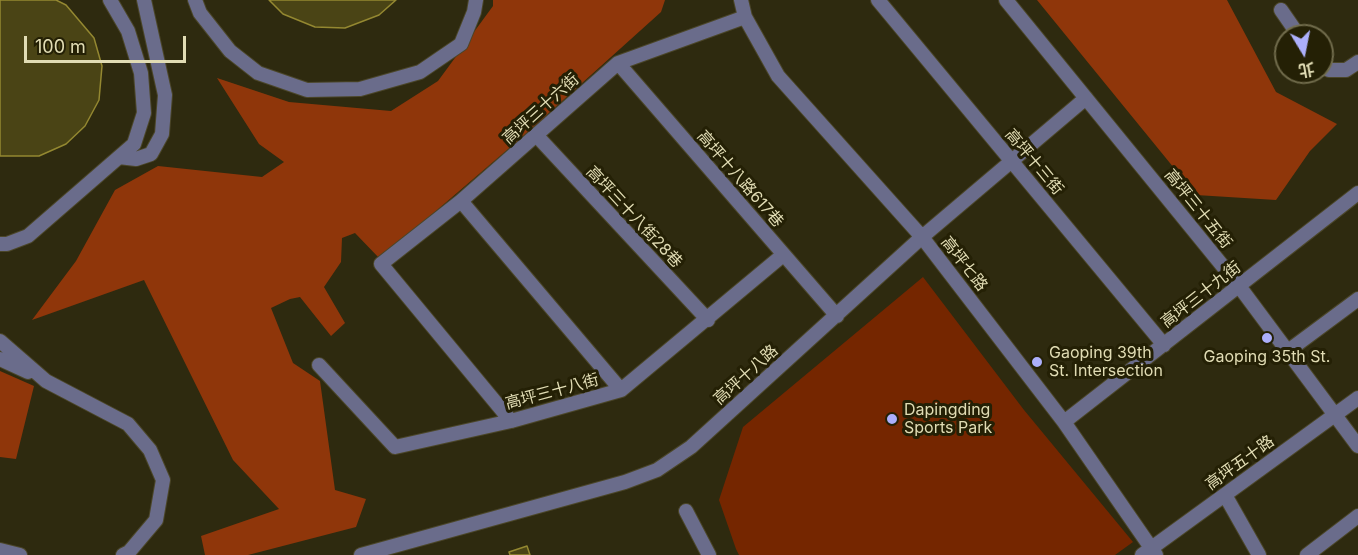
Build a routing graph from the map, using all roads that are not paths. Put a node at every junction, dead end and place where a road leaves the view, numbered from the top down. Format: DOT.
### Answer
graph roads {
  1 [pos="110,0"];
  2 [pos="144,0"];
  3 [pos="195,0"];
  4 [pos="741,0"];
  5 [pos="878,0"];
  6 [pos="1005,0"];
  7 [pos="473,4"];
  8 [pos="1281,10"];
  9 [pos="745,17"];
  10 [pos="1291,24"];
  11 [pos="1358,62"];
  12 [pos="618,63"];
  13 [pos="1334,70"];
  14 [pos="1086,98"];
  15 [pos="537,136"];
  16 [pos="119,157"];
  17 [pos="1012,161"];
  18 [pos="1358,193"];
  19 [pos="461,201"];
  20 [pos="922,237"];
  21 [pos="0,244"];
  22 [pos="783,255"];
  23 [pos="1239,286"];
  24 [pos="1358,299"];
  25 [pos="837,316"];
  26 [pos="708,320"];
  27 [pos="0,341"];
  28 [pos="1164,345"];
  29 [pos="1288,351"];
  30 [pos="0,359"];
  31 [pos="319,365"];
  32 [pos="46,381"];
  33 [pos="621,390"];
  34 [pos="1358,398"];
  35 [pos="1335,414"];
  36 [pos="511,420"];
  37 [pos="1064,422"];
  38 [pos="1358,446"];
  39 [pos="1225,495"];
  40 [pos="686,511"];
  41 [pos="1358,516"];
  42 [pos="0,550"];
  43 [pos="1150,552"];
  44 [pos="20,555"];
  45 [pos="123,555"];
  46 [pos="361,555"];
  47 [pos="709,555"];
  48 [pos="1259,555"];
  49 [pos="1306,555"];
  1 -- 16 [label="street"];
  2 -- 16 [label="street"];
  3 -- 7 [label="street"];
  4 -- 9 [label="street, 高坪七路"];
  5 -- 17 [label="street, 高坪十三街"];
  6 -- 14 [label="street, 高坪三十五街"];
  8 -- 10 [label="street"];
  9 -- 12 [label="street, 高坪三十六街"];
  9 -- 20 [label="street, 高坪七路"];
  11 -- 13 [label="street"];
  12 -- 15 [label="street, 高坪三十六街"];
  12 -- 22 [label="street, 高坪十八路617巷"];
  14 -- 17 [label="street, 高坪十八路"];
  14 -- 23 [label="street, 高坪三十五街"];
  15 -- 19 [label="street, 高坪三十六街"];
  15 -- 26 [label="street, 高坪三十八街28巷"];
  16 -- 21 [label="street"];
  17 -- 20 [label="street, 高坪十八路"];
  17 -- 28 [label="street, 高坪十三街"];
  18 -- 23 [label="street, 高坪三十九街"];
  19 -- 33 [label="street"];
  19 -- 36 [label="street, 高坪三十六街"];
  20 -- 25 [label="street, 高坪十八路"];
  20 -- 37 [label="street, 高坪七路"];
  22 -- 25 [label="street, 高坪十八路617巷"];
  22 -- 26 [label="street, 高坪三十八街"];
  23 -- 28 [label="street, 高坪三十九街"];
  23 -- 29 [label="street, 高坪三十五街"];
  24 -- 29 [label="street"];
  25 -- 46 [label="street, 高坪十八路"];
  26 -- 33 [label="street, 高坪三十八街"];
  27 -- 32 [label="street"];
  28 -- 37 [label="street, 高坪三十九街"];
  29 -- 35 [label="street, 高坪三十五街"];
  30 -- 32 [label="street"];
  31 -- 36 [label="street, 高坪三十八街"];
  32 -- 45 [label="street"];
  33 -- 36 [label="street, 高坪三十八街"];
  34 -- 35 [label="street, 高坪五十路"];
  35 -- 38 [label="street, 高坪三十五街"];
  35 -- 39 [label="street, 高坪五十路"];
  37 -- 43 [label="street, 高坪七路"];
  39 -- 43 [label="street, 高坪五十路"];
  39 -- 48 [label="street"];
  40 -- 47 [label="street"];
  41 -- 49 [label="street"];
  42 -- 44 [label="street"];
}
